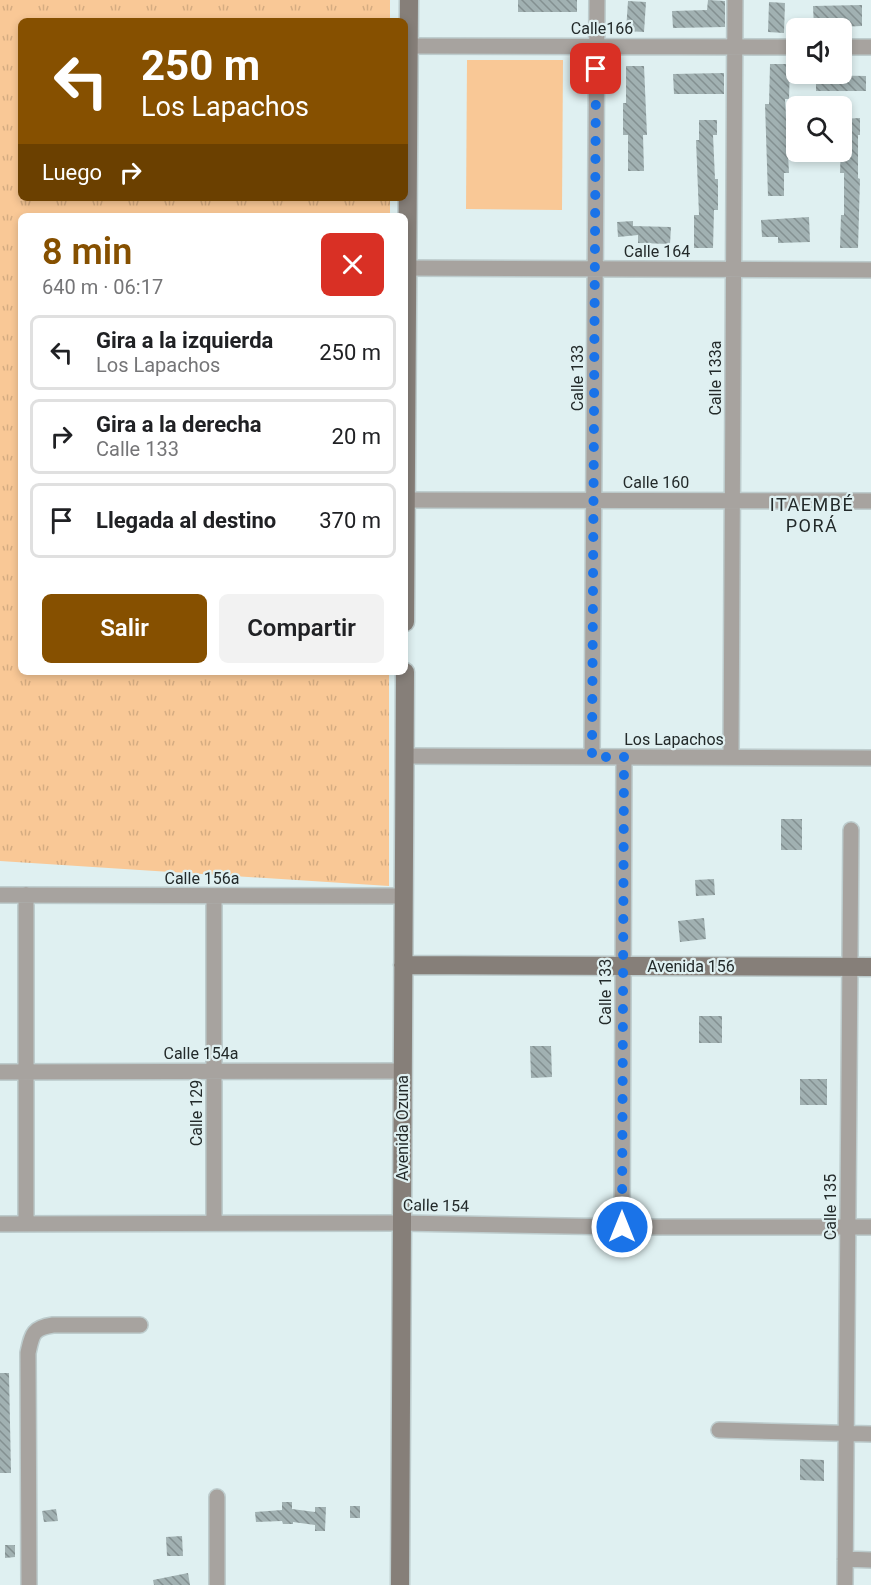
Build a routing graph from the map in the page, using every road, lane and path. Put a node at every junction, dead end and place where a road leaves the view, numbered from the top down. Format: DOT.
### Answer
graph roads {
  1 [pos="409,0"];
  2 [pos="597,0"];
  3 [pos="735,0"];
  4 [pos="408,46"];
  5 [pos="597,46"];
  6 [pos="735,47"];
  7 [pos="786,47"];
  8 [pos="852,47"];
  9 [pos="871,47"];
  10 [pos="408,268"];
  11 [pos="595,269"];
  12 [pos="734,269"];
  13 [pos="871,270"];
  14 [pos="408,500"];
  15 [pos="594,500"];
  16 [pos="732,501"];
  17 [pos="871,501"];
  18 [pos="405,675"];
  19 [pos="404,756"];
  20 [pos="592,757"];
  21 [pos="624,757"];
  22 [pos="731,757"];
  23 [pos="871,758"];
  24 [pos="851,830"];
  25 [pos="0,895"];
  26 [pos="26,895"];
  27 [pos="214,896"];
  28 [pos="403,896"];
  29 [pos="403,965"];
  30 [pos="623,966"];
  31 [pos="850,966"];
  32 [pos="871,967"];
  33 [pos="214,1071"];
  34 [pos="402,1071"];
  35 [pos="0,1072"];
  36 [pos="26,1072"];
  37 [pos="214,1223"];
  38 [pos="401,1223"];
  39 [pos="0,1224"];
  40 [pos="26,1224"];
  41 [pos="622,1227"];
  42 [pos="848,1227"];
  43 [pos="871,1227"];
  44 [pos="140,1325"];
  45 [pos="718,1430"];
  46 [pos="846,1434"];
  47 [pos="871,1434"];
  48 [pos="217,1497"];
  49 [pos="845,1559"];
  50 [pos="871,1560"];
  51 [pos="29,1585"];
  52 [pos="217,1585"];
  53 [pos="400,1585"];
  54 [pos="844,1585"];
  1 -- 4 [label="main road"];
  2 -- 5 [label="street, Calle 133"];
  3 -- 6 [label="street, Calle 133a"];
  4 -- 5 [label="street, Calle166"];
  5 -- 6 [label="street, Calle166"];
  5 -- 11 [label="street, Calle 133"];
  6 -- 7 [label="street, Calle166"];
  6 -- 12 [label="street, Calle 133a"];
  8 -- 9 [label="street"];
  10 -- 11 [label="street, Calle 164"];
  11 -- 12 [label="street, Calle 164"];
  11 -- 15 [label="street, Calle 133"];
  12 -- 13 [label="street, Calle 164"];
  12 -- 16 [label="street, Calle 133a"];
  14 -- 15 [label="street, Calle 160"];
  15 -- 16 [label="street, Calle 160"];
  15 -- 20 [label="street, Calle 133"];
  16 -- 17 [label="street, Calle 160"];
  16 -- 22 [label="street, Calle 133a"];
  18 -- 19 [label="main road, Avenida Ozuna"];
  19 -- 20 [label="street, Los Lapachos"];
  19 -- 28 [label="main road, Avenida Ozuna"];
  20 -- 21 [label="street, Los Lapachos"];
  21 -- 22 [label="street, Los Lapachos"];
  21 -- 30 [label="street, Calle 133"];
  22 -- 23 [label="street, Los Lapachos"];
  24 -- 31 [label="street, Calle 135"];
  25 -- 26 [label="street, Calle 156a"];
  26 -- 27 [label="street, Calle 156a"];
  26 -- 36 [label="street"];
  27 -- 28 [label="street, Calle 156a"];
  27 -- 33 [label="street, Calle 129"];
  28 -- 29 [label="main road, Avenida Ozuna"];
  29 -- 30 [label="main road, Avenida 156"];
  29 -- 34 [label="main road, Avenida Ozuna"];
  30 -- 31 [label="main road, Avenida 156"];
  30 -- 41 [label="street, Calle 133"];
  31 -- 32 [label="main road, Avenida 156"];
  31 -- 42 [label="street, Calle 135"];
  33 -- 34 [label="street, Calle 154a"];
  33 -- 36 [label="street, Calle 154a"];
  33 -- 37 [label="street, Calle 129"];
  34 -- 38 [label="main road, Avenida Ozuna"];
  35 -- 36 [label="street, Calle 154a"];
  36 -- 40 [label="street"];
  37 -- 38 [label="street, Calle 154"];
  37 -- 40 [label="street, Calle 154"];
  38 -- 41 [label="street, Calle 154"];
  38 -- 53 [label="main road, Avenida Ozuna"];
  39 -- 40 [label="street, Calle 154"];
  41 -- 42 [label="street, Calle 154"];
  42 -- 43 [label="street, Calle 154"];
  42 -- 46 [label="street, Calle 135"];
  44 -- 51 [label="street"];
  45 -- 46 [label="street"];
  46 -- 47 [label="street"];
  46 -- 49 [label="street, Calle 135"];
  48 -- 52 [label="street"];
  49 -- 50 [label="street"];
  49 -- 54 [label="street, Calle 135"];
}
